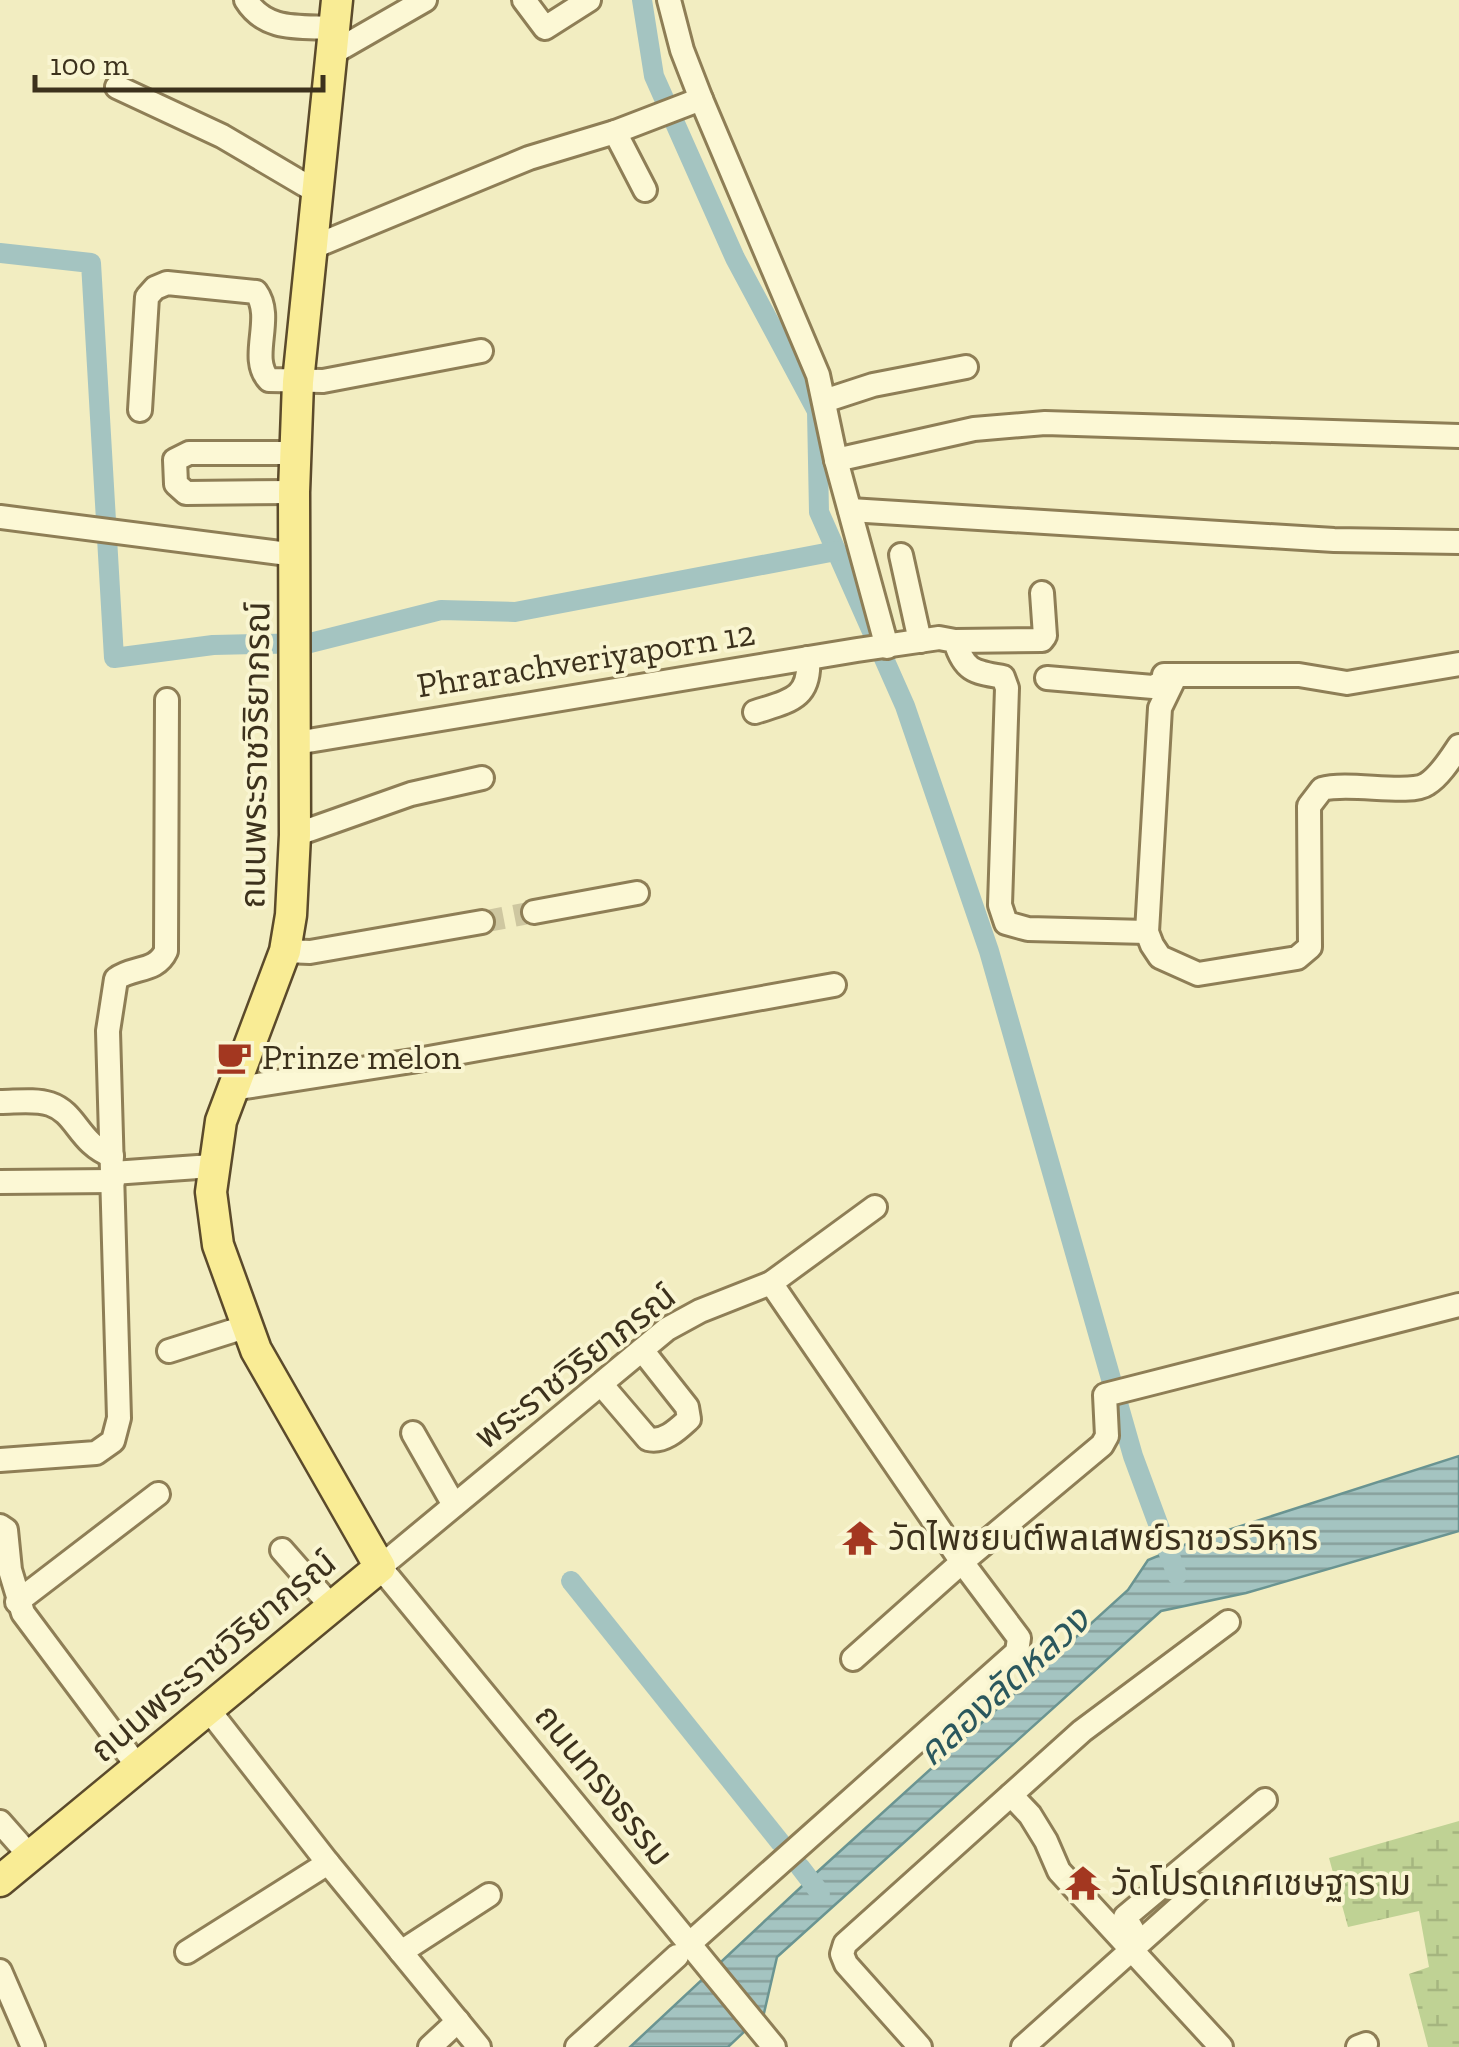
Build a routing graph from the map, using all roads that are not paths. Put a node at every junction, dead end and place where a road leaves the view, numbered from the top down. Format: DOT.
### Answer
graph roads {
  1 [pos="246,0"];
  2 [pos="425,0"];
  3 [pos="524,0"];
  4 [pos="589,0"];
  5 [pos="669,0"];
  6 [pos="334,27"];
  7 [pos="117,88"];
  8 [pos="693,102"];
  9 [pos="616,132"];
  10 [pos="645,190"];
  11 [pos="317,192"];
  12 [pos="310,248"];
  13 [pos="482,351"];
  14 [pos="966,367"];
  15 [pos="298,382"];
  16 [pos="824,401"];
  17 [pos="140,410"];
  18 [pos="1459,436"];
  19 [pos="295,453"];
  20 [pos="836,460"];
  21 [pos="294,492"];
  22 [pos="850,510"];
  23 [pos="0,517"];
  24 [pos="1459,542"];
  25 [pos="296,555"];
  26 [pos="901,555"];
  27 [pos="1042,593"];
  28 [pos="920,641"];
  29 [pos="955,641"];
  30 [pos="884,647"];
  31 [pos="808,658"];
  32 [pos="1459,664"];
  33 [pos="1052,674"];
  34 [pos="1176,676"];
  35 [pos="167,700"];
  36 [pos="756,712"];
  37 [pos="296,742"];
  38 [pos="1459,746"];
  39 [pos="482,778"];
  40 [pos="295,835"];
  41 [pos="637,893"];
  42 [pos="534,912"];
  43 [pos="482,922"];
  44 [pos="1148,932"];
  45 [pos="284,951"];
  46 [pos="834,985"];
  47 [pos="232,1089"];
  48 [pos="0,1102"];
  49 [pos="212,1166"];
  50 [pos="113,1170"];
  51 [pos="0,1182"];
  52 [pos="876,1207"];
  53 [pos="771,1283"];
  54 [pos="1459,1305"];
  55 [pos="246,1327"];
  56 [pos="642,1350"];
  57 [pos="169,1351"];
  58 [pos="601,1384"];
  59 [pos="413,1434"];
  60 [pos="0,1460"];
  61 [pos="158,1494"];
  62 [pos="454,1505"];
  63 [pos="0,1526"];
  64 [pos="282,1550"];
  65 [pos="962,1562"];
  66 [pos="380,1567"];
  67 [pos="17,1602"];
  68 [pos="332,1606"];
  69 [pos="1228,1622"];
  70 [pos="853,1659"];
  71 [pos="208,1709"];
  72 [pos="138,1767"];
  73 [pos="1011,1795"];
  74 [pos="1265,1800"];
  75 [pos="0,1822"];
  76 [pos="30,1856"];
  77 [pos="328,1864"];
  78 [pos="0,1881"];
  79 [pos="1203,1886"];
  80 [pos="489,1896"];
  81 [pos="1134,1945"];
  82 [pos="689,1948"];
  83 [pos="186,1952"];
  84 [pos="401,1952"];
  85 [pos="0,1971"];
  86 [pos="458,2021"];
  87 [pos="33,2047"];
  88 [pos="430,2047"];
  89 [pos="480,2047"];
  90 [pos="578,2047"];
  91 [pos="774,2047"];
  92 [pos="920,2047"];
  93 [pos="1023,2047"];
  94 [pos="1221,2047"];
  1 -- 6 [label="street"];
  2 -- 6 [label="street"];
  3 -- 4 [label="street"];
  5 -- 8 [label="street"];
  6 -- 11 [label="main road, ถนนพระราชวิริยาภรณ์"];
  7 -- 11 [label="street"];
  8 -- 9 [label="street"];
  8 -- 16 [label="street"];
  9 -- 10 [label="street"];
  9 -- 12 [label="street"];
  11 -- 12 [label="main road, ถนนพระราชวิริยาภรณ์"];
  12 -- 15 [label="main road, ถนนพระราชวิริยาภรณ์"];
  13 -- 15 [label="street"];
  14 -- 16 [label="street"];
  15 -- 17 [label="street"];
  15 -- 19 [label="main road, ถนนพระราชวิริยาภรณ์"];
  16 -- 20 [label="street"];
  18 -- 20 [label="street"];
  19 -- 21 [label="main road, ถนนพระราชวิริยาภรณ์"];
  19 -- 21 [label="street"];
  20 -- 22 [label="street"];
  21 -- 25 [label="main road, ถนนพระราชวิริยาภรณ์"];
  22 -- 24 [label="street"];
  22 -- 30 [label="street"];
  23 -- 25 [label="street"];
  25 -- 37 [label="main road, ถนนพระราชวิริยาภรณ์"];
  26 -- 28 [label="street"];
  27 -- 29 [label="street, Phrarachveriyaporn 12"];
  28 -- 29 [label="street, Phrarachveriyaporn 12"];
  28 -- 30 [label="street, Phrarachveriyaporn 12"];
  29 -- 44 [label="street"];
  30 -- 31 [label="street, Phrarachveriyaporn 12"];
  31 -- 36 [label="street"];
  31 -- 37 [label="street, Phrarachveriyaporn 12"];
  32 -- 34 [label="street"];
  33 -- 34 [label="street"];
  34 -- 44 [label="street"];
  35 -- 50 [label="street"];
  37 -- 40 [label="main road, ถนนพระราชวิริยาภรณ์"];
  38 -- 44 [label="street"];
  39 -- 40 [label="street"];
  40 -- 45 [label="main road, ถนนพระราชวิริยาภรณ์"];
  41 -- 42 [label="street"];
  43 -- 45 [label="street"];
  45 -- 47 [label="main road, ถนนพระราชวิริยาภรณ์"];
  46 -- 47 [label="street"];
  47 -- 49 [label="main road, ถนนพระราชวิริยาภรณ์"];
  48 -- 50 [label="street"];
  49 -- 50 [label="street"];
  49 -- 55 [label="main road, ถนนพระราชวิริยาภรณ์"];
  50 -- 51 [label="street"];
  50 -- 60 [label="street"];
  52 -- 53 [label="street, พระราชวิริยาภรณ์"];
  53 -- 56 [label="street, พระราชวิริยาภรณ์"];
  53 -- 65 [label="street"];
  54 -- 65 [label="street"];
  55 -- 57 [label="street"];
  55 -- 66 [label="main road, ถนนพระราชวิริยาภรณ์"];
  56 -- 58 [label="street, พระราชวิริยาภรณ์"];
  56 -- 58 [label="street"];
  58 -- 62 [label="street, พระราชวิริยาภรณ์"];
  59 -- 62 [label="street"];
  61 -- 67 [label="street"];
  62 -- 66 [label="street, พระราชวิริยาภรณ์"];
  63 -- 67 [label="street"];
  64 -- 68 [label="street"];
  65 -- 70 [label="street"];
  65 -- 82 [label="street"];
  66 -- 68 [label="main road, ถนนพระราชวิริยาภรณ์"];
  66 -- 82 [label="street, ถนนทรงธรรม"];
  67 -- 72 [label="street"];
  68 -- 71 [label="main road, ถนนพระราชวิริยาภรณ์"];
  69 -- 73 [label="street"];
  71 -- 72 [label="main road, ถนนพระราชวิริยาภรณ์"];
  71 -- 77 [label="street"];
  72 -- 76 [label="main road, ถนนพระราชวิริยาภรณ์"];
  73 -- 81 [label="street"];
  73 -- 92 [label="street"];
  74 -- 81 [label="street"];
  75 -- 76 [label="street"];
  76 -- 78 [label="main road, ถนนพระราชวิริยาภรณ์"];
  77 -- 83 [label="street"];
  77 -- 84 [label="street"];
  79 -- 81 [label="street"];
  80 -- 84 [label="street"];
  81 -- 93 [label="street"];
  81 -- 94 [label="street"];
  82 -- 90 [label="street"];
  82 -- 91 [label="street, ถนนทรงธรรม"];
  84 -- 86 [label="street"];
  85 -- 87 [label="street"];
  86 -- 88 [label="street"];
  86 -- 89 [label="street"];
}
